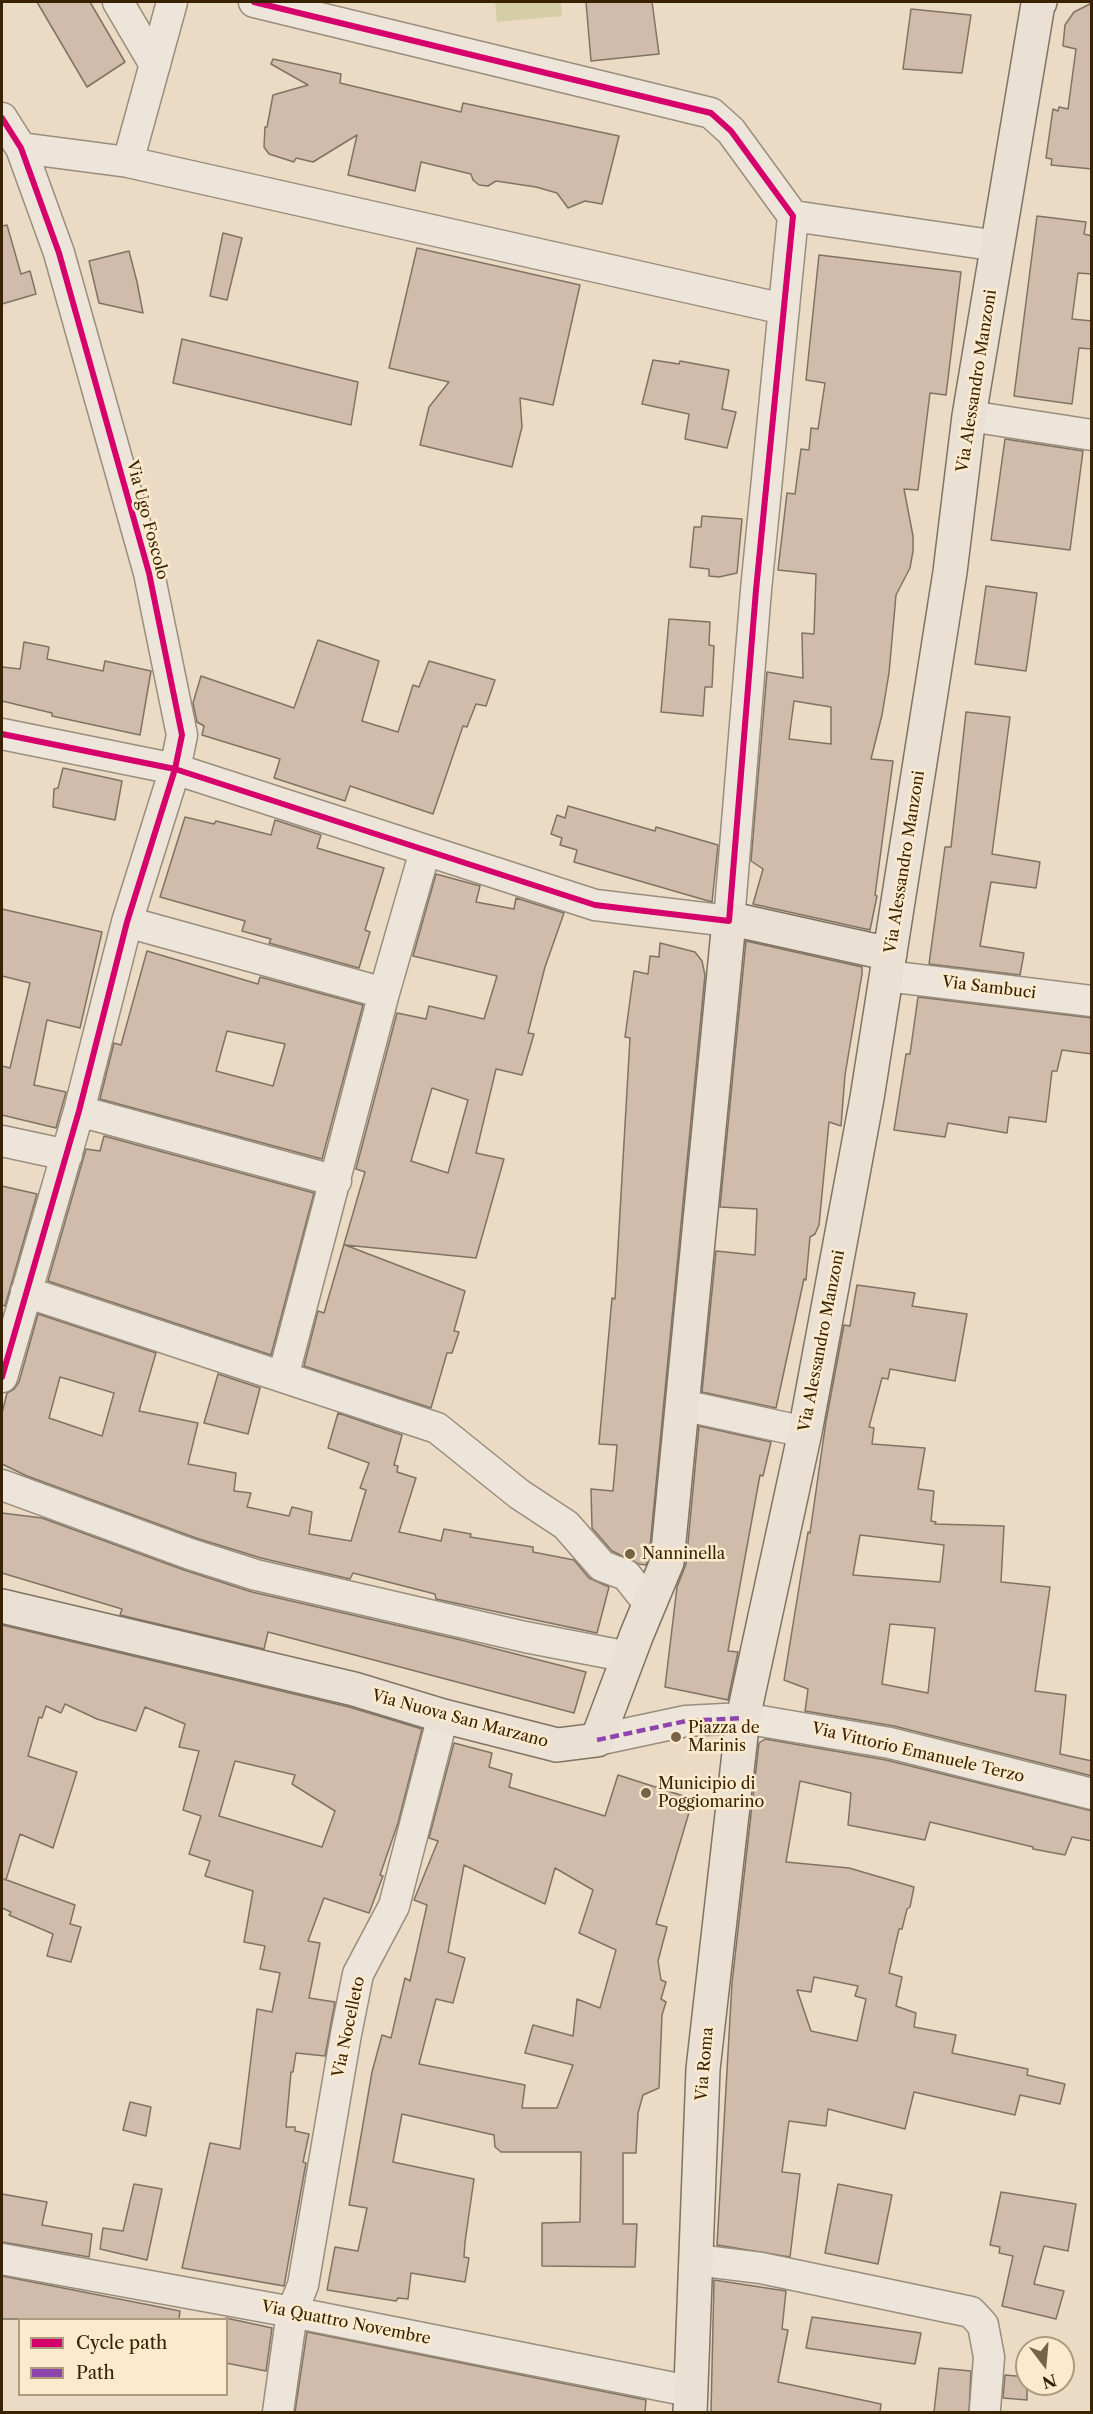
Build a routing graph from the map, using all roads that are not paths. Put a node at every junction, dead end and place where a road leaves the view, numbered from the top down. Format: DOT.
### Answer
graph roads {
  1 [pos="118,2"];
  2 [pos="172,2"];
  3 [pos="254,2"];
  4 [pos="1040,2"];
  5 [pos="155,66"];
  6 [pos="2,118"];
  7 [pos="21,148"];
  8 [pos="128,162"];
  9 [pos="793,216"];
  10 [pos="998,246"];
  11 [pos="784,309"];
  12 [pos="969,416"];
  13 [pos="1092,435"];
  14 [pos="2,734"];
  15 [pos="175,769"];
  16 [pos="424,851"];
  17 [pos="729,921"];
  18 [pos="127,922"];
  19 [pos="888,965"];
  20 [pos="384,993"];
  21 [pos="1092,1001"];
  22 [pos="80,1111"];
  23 [pos="2,1141"];
  24 [pos="67,1155"];
  25 [pos="336,1181"];
  26 [pos="26,1292"];
  27 [pos="2,1377"];
  28 [pos="283,1377"];
  29 [pos="682,1405"];
  30 [pos="805,1432"];
  31 [pos="2,1485"];
  32 [pos="650,1605"];
  33 [pos="2,1606"];
  34 [pos="628,1656"];
  35 [pos="443,1716"];
  36 [pos="743,1718"];
  37 [pos="597,1740"];
  38 [pos="1092,1794"];
  39 [pos="2,2259"];
  40 [pos="696,2260"];
  41 [pos="292,2312"];
  42 [pos="690,2402"];
  43 [pos="985,2409"];
  44 [pos="278,2412"];
  1 -- 5 [label="street"];
  2 -- 5 [label="street"];
  3 -- 9 [label="street"];
  4 -- 10 [label="main road, Via Alessandro Manzoni"];
  5 -- 8 [label="street"];
  6 -- 7 [label="street, Via Ugo Foscolo"];
  7 -- 8 [label="street"];
  7 -- 15 [label="street, Via Ugo Foscolo"];
  8 -- 11 [label="street"];
  9 -- 10 [label="street"];
  9 -- 11 [label="street"];
  10 -- 12 [label="main road, Via Alessandro Manzoni"];
  11 -- 17 [label="street"];
  12 -- 13 [label="street"];
  12 -- 19 [label="main road, Via Alessandro Manzoni"];
  14 -- 15 [label="street"];
  15 -- 16 [label="street"];
  15 -- 18 [label="street, Via Ugo Foscolo"];
  16 -- 17 [label="street"];
  16 -- 20 [label="street"];
  17 -- 19 [label="main road"];
  17 -- 29 [label="main road"];
  18 -- 20 [label="street"];
  18 -- 22 [label="street, Via Ugo Foscolo"];
  19 -- 21 [label="street, Via Sambuci"];
  19 -- 30 [label="main road, Via Alessandro Manzoni"];
  20 -- 25 [label="street"];
  22 -- 24 [label="street, Via Ugo Foscolo"];
  22 -- 25 [label="street"];
  23 -- 24 [label="street"];
  24 -- 26 [label="street, Via Ugo Foscolo"];
  25 -- 28 [label="street"];
  26 -- 27 [label="street, Via Ugo Foscolo"];
  26 -- 28 [label="street"];
  28 -- 32 [label="street"];
  29 -- 30 [label="street"];
  29 -- 32 [label="main road"];
  30 -- 36 [label="main road, Via Alessandro Manzoni"];
  31 -- 34 [label="street"];
  32 -- 34 [label="main road"];
  33 -- 35 [label="main road, Via Nuova San Marzano"];
  34 -- 37 [label="main road"];
  35 -- 37 [label="main road, Via Nuova San Marzano"];
  35 -- 41 [label="street, Via Nocelleto"];
  36 -- 37 [label="street, Via Vittorio Emanuele Terzo"];
  36 -- 38 [label="street, Via Vittorio Emanuele Terzo"];
  36 -- 40 [label="main road, Via Roma"];
  39 -- 41 [label="street, Via Quattro Novembre"];
  40 -- 42 [label="main road, Via Roma"];
  40 -- 43 [label="street"];
  41 -- 42 [label="street, Via Quattro Novembre"];
  41 -- 44 [label="street, Via Nocelleto"];
}
